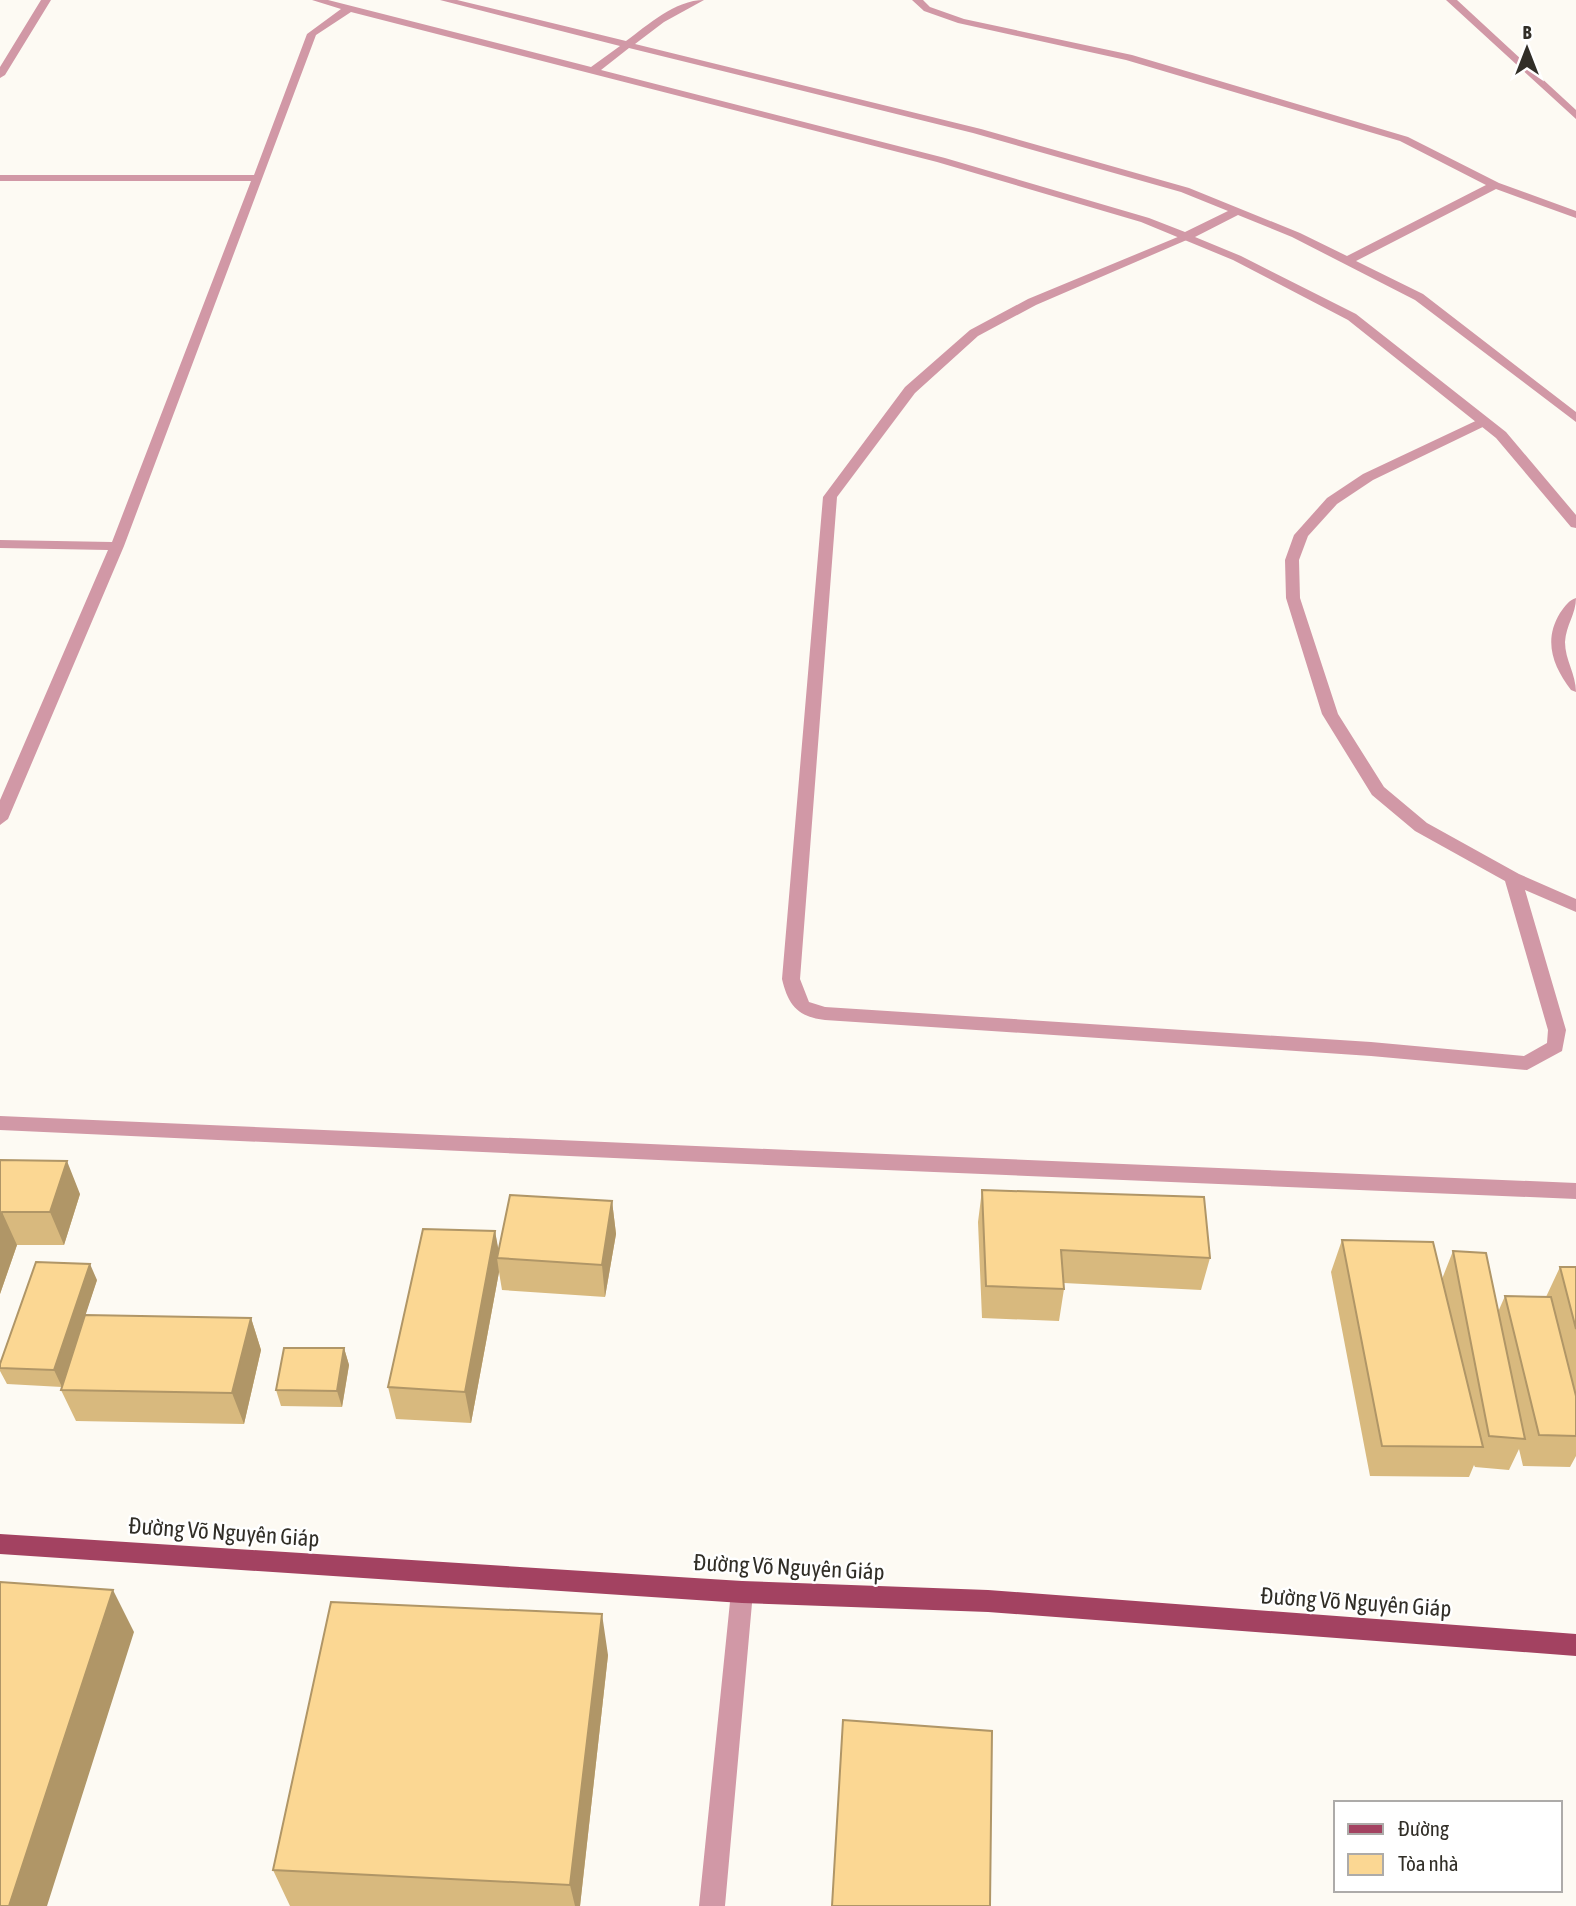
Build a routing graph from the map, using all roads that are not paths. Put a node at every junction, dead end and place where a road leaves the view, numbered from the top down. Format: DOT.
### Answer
graph roads {
  1 [pos="46,0"];
  2 [pos="317,0"];
  3 [pos="446,0"];
  4 [pos="699,0"];
  5 [pos="918,0"];
  6 [pos="1451,0"];
  7 [pos="348,9"];
  8 [pos="627,45"];
  9 [pos="591,72"];
  10 [pos="0,75"];
  11 [pos="1576,117"];
  12 [pos="0,178"];
  13 [pos="258,178"];
  14 [pos="1495,185"];
  15 [pos="1237,211"];
  16 [pos="1576,215"];
  17 [pos="1185,237"];
  18 [pos="1347,261"];
  19 [pos="1576,418"];
  20 [pos="1484,421"];
  21 [pos="1576,524"];
  22 [pos="0,544"];
  23 [pos="117,546"];
  24 [pos="1576,602"];
  25 [pos="1576,687"];
  26 [pos="0,819"];
  27 [pos="1513,878"];
  28 [pos="1576,906"];
  29 [pos="0,1123"];
  30 [pos="1576,1191"];
  31 [pos="0,1544"];
  32 [pos="742,1592"];
  33 [pos="1576,1645"];
  34 [pos="712,1906"];
  1 -- 10 [label="street"];
  2 -- 7 [label="street"];
  3 -- 8 [label="street"];
  4 -- 8 [label="street"];
  5 -- 14 [label="street"];
  6 -- 11 [label="street"];
  7 -- 9 [label="street"];
  7 -- 13 [label="street"];
  8 -- 9 [label="street"];
  8 -- 15 [label="street"];
  9 -- 17 [label="street"];
  12 -- 13 [label="street"];
  13 -- 23 [label="street"];
  14 -- 16 [label="street"];
  14 -- 18 [label="street"];
  15 -- 17 [label="street"];
  15 -- 18 [label="street"];
  17 -- 20 [label="street"];
  17 -- 27 [label="street"];
  18 -- 19 [label="street"];
  20 -- 21 [label="street"];
  20 -- 27 [label="street"];
  22 -- 23 [label="street"];
  23 -- 26 [label="street"];
  24 -- 25 [label="street"];
  27 -- 28 [label="street"];
  29 -- 30 [label="street"];
  31 -- 32 [label="main road, Đường Võ Nguyên Giáp"];
  32 -- 33 [label="main road, Đường Võ Nguyên Giáp"];
  32 -- 34 [label="street"];
}
